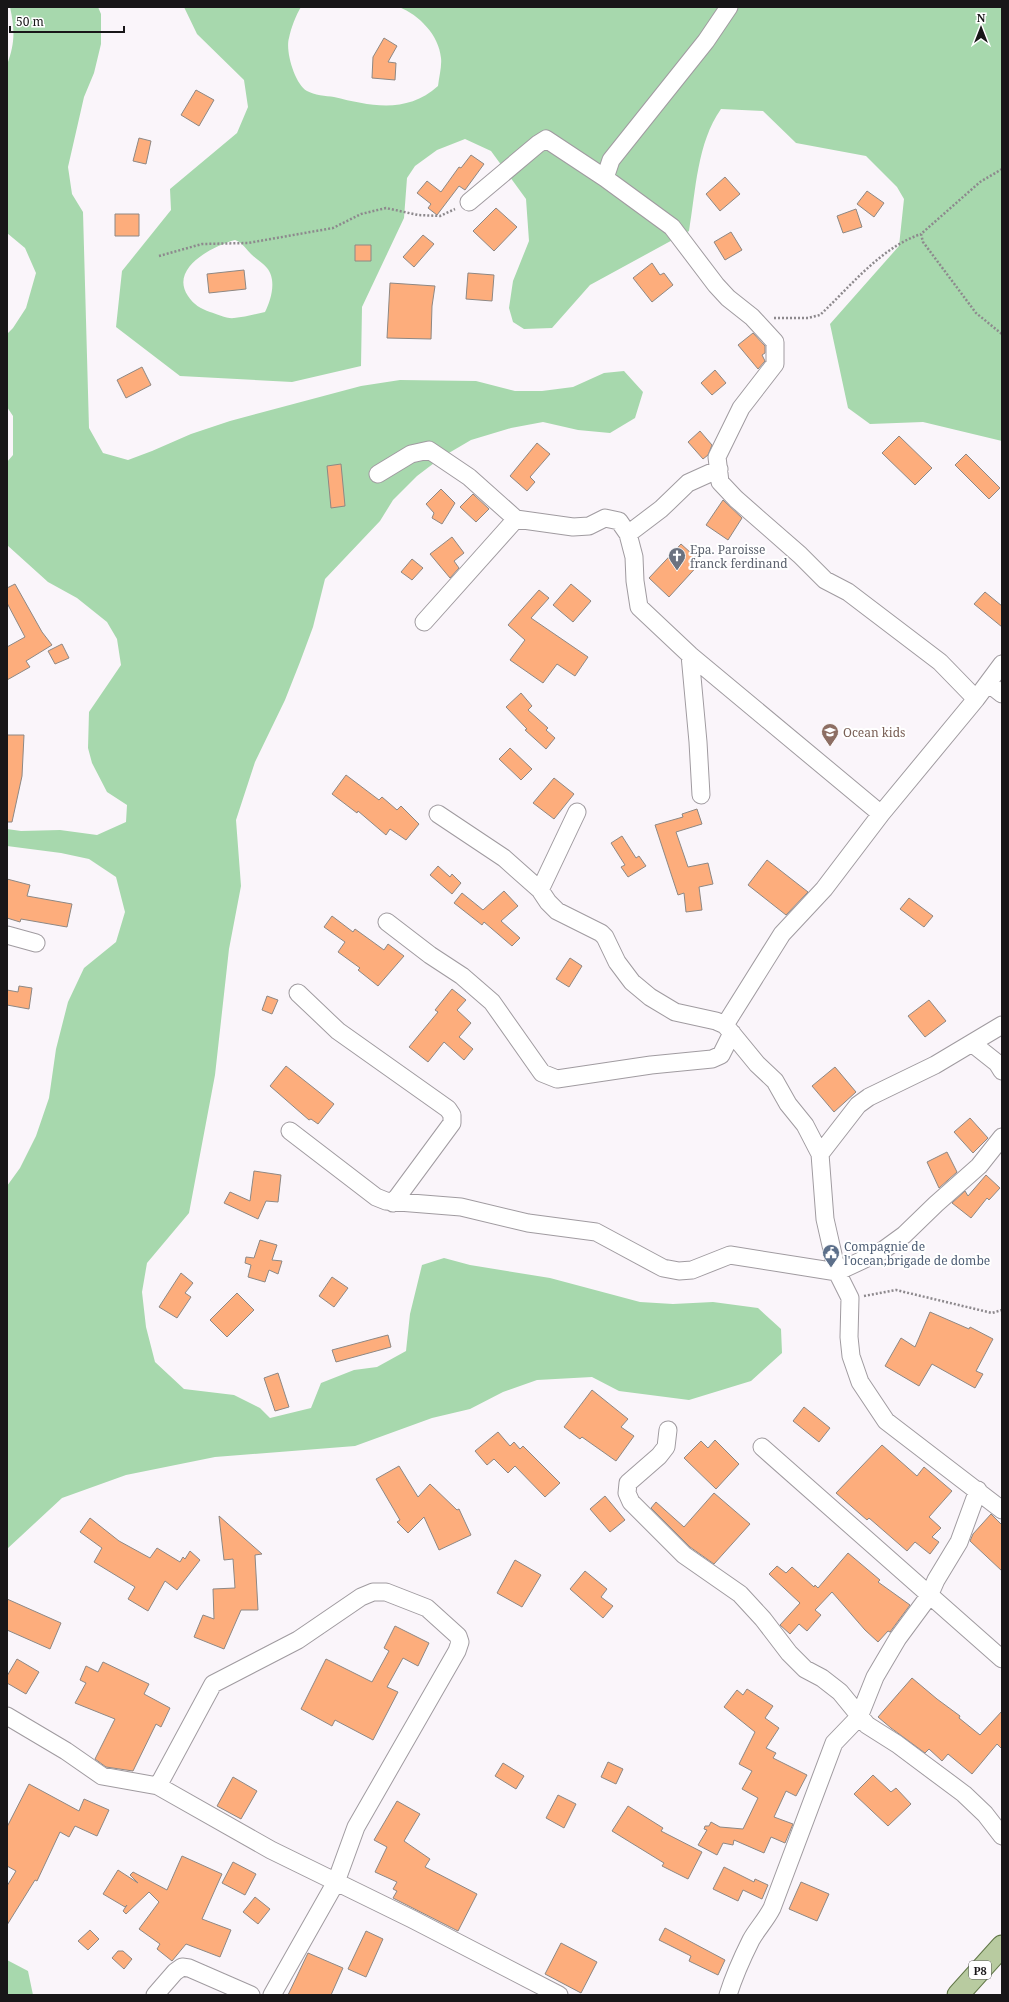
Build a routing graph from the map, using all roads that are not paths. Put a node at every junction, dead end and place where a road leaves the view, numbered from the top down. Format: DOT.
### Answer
graph roads {
  1 [pos="729,7"];
  2 [pos="605,178"];
  3 [pos="469,202"];
  4 [pos="719,469"];
  5 [pos="378,474"];
  6 [pos="516,519"];
  7 [pos="628,534"];
  8 [pos="424,622"];
  9 [pos="690,655"];
  10 [pos="1002,664"];
  11 [pos="988,683"];
  12 [pos="1002,694"];
  13 [pos="976,698"];
  14 [pos="701,795"];
  15 [pos="577,812"];
  16 [pos="438,814"];
  17 [pos="881,814"];
  18 [pos="540,890"];
  19 [pos="387,922"];
  20 [pos="7,935"];
  21 [pos="36,943"];
  22 [pos="298,993"];
  23 [pos="1002,1025"];
  24 [pos="729,1029"];
  25 [pos="973,1044"];
  26 [pos="1002,1071"];
  27 [pos="290,1131"];
  28 [pos="1002,1137"];
  29 [pos="820,1154"];
  30 [pos="393,1203"];
  31 [pos="837,1272"];
  32 [pos="668,1430"];
  33 [pos="762,1446"];
  34 [pos="978,1490"];
  35 [pos="1002,1510"];
  36 [pos="929,1596"];
  37 [pos="1002,1659"];
  38 [pos="7,1716"];
  39 [pos="859,1717"];
  40 [pos="158,1786"];
  41 [pos="1002,1836"];
  42 [pos="336,1882"];
  43 [pos="1002,1946"];
  44 [pos="965,1993"];
  45 [pos="155,1995"];
  46 [pos="251,1995"];
  47 [pos="272,1995"];
  48 [pos="559,1995"];
  49 [pos="728,1995"];
  1 -- 2 [label="street"];
  2 -- 3 [label="street"];
  2 -- 4 [label="street"];
  4 -- 7 [label="street"];
  4 -- 13 [label="street"];
  5 -- 6 [label="street"];
  6 -- 7 [label="street"];
  6 -- 8 [label="street"];
  7 -- 9 [label="street"];
  9 -- 14 [label="street"];
  9 -- 17 [label="street"];
  10 -- 11 [label="street"];
  11 -- 12 [label="street"];
  11 -- 13 [label="street"];
  13 -- 17 [label="street"];
  15 -- 18 [label="street"];
  16 -- 18 [label="street"];
  17 -- 24 [label="street"];
  18 -- 24 [label="street"];
  19 -- 24 [label="street"];
  20 -- 21 [label="street"];
  22 -- 30 [label="street"];
  23 -- 25 [label="street"];
  24 -- 29 [label="street"];
  25 -- 26 [label="street"];
  25 -- 29 [label="street"];
  27 -- 30 [label="street"];
  28 -- 31 [label="street"];
  29 -- 31 [label="street"];
  30 -- 31 [label="street"];
  31 -- 34 [label="street"];
  32 -- 39 [label="street"];
  33 -- 36 [label="street"];
  34 -- 35 [label="street"];
  34 -- 36 [label="street"];
  36 -- 37 [label="street"];
  36 -- 39 [label="street"];
  38 -- 40 [label="street"];
  39 -- 41 [label="street"];
  39 -- 49 [label="street"];
  40 -- 42 [label="street"];
  40 -- 42 [label="street"];
  42 -- 47 [label="street"];
  42 -- 48 [label="street"];
  43 -- 44 [label="main road, P8"];
  45 -- 46 [label="street"];
}
